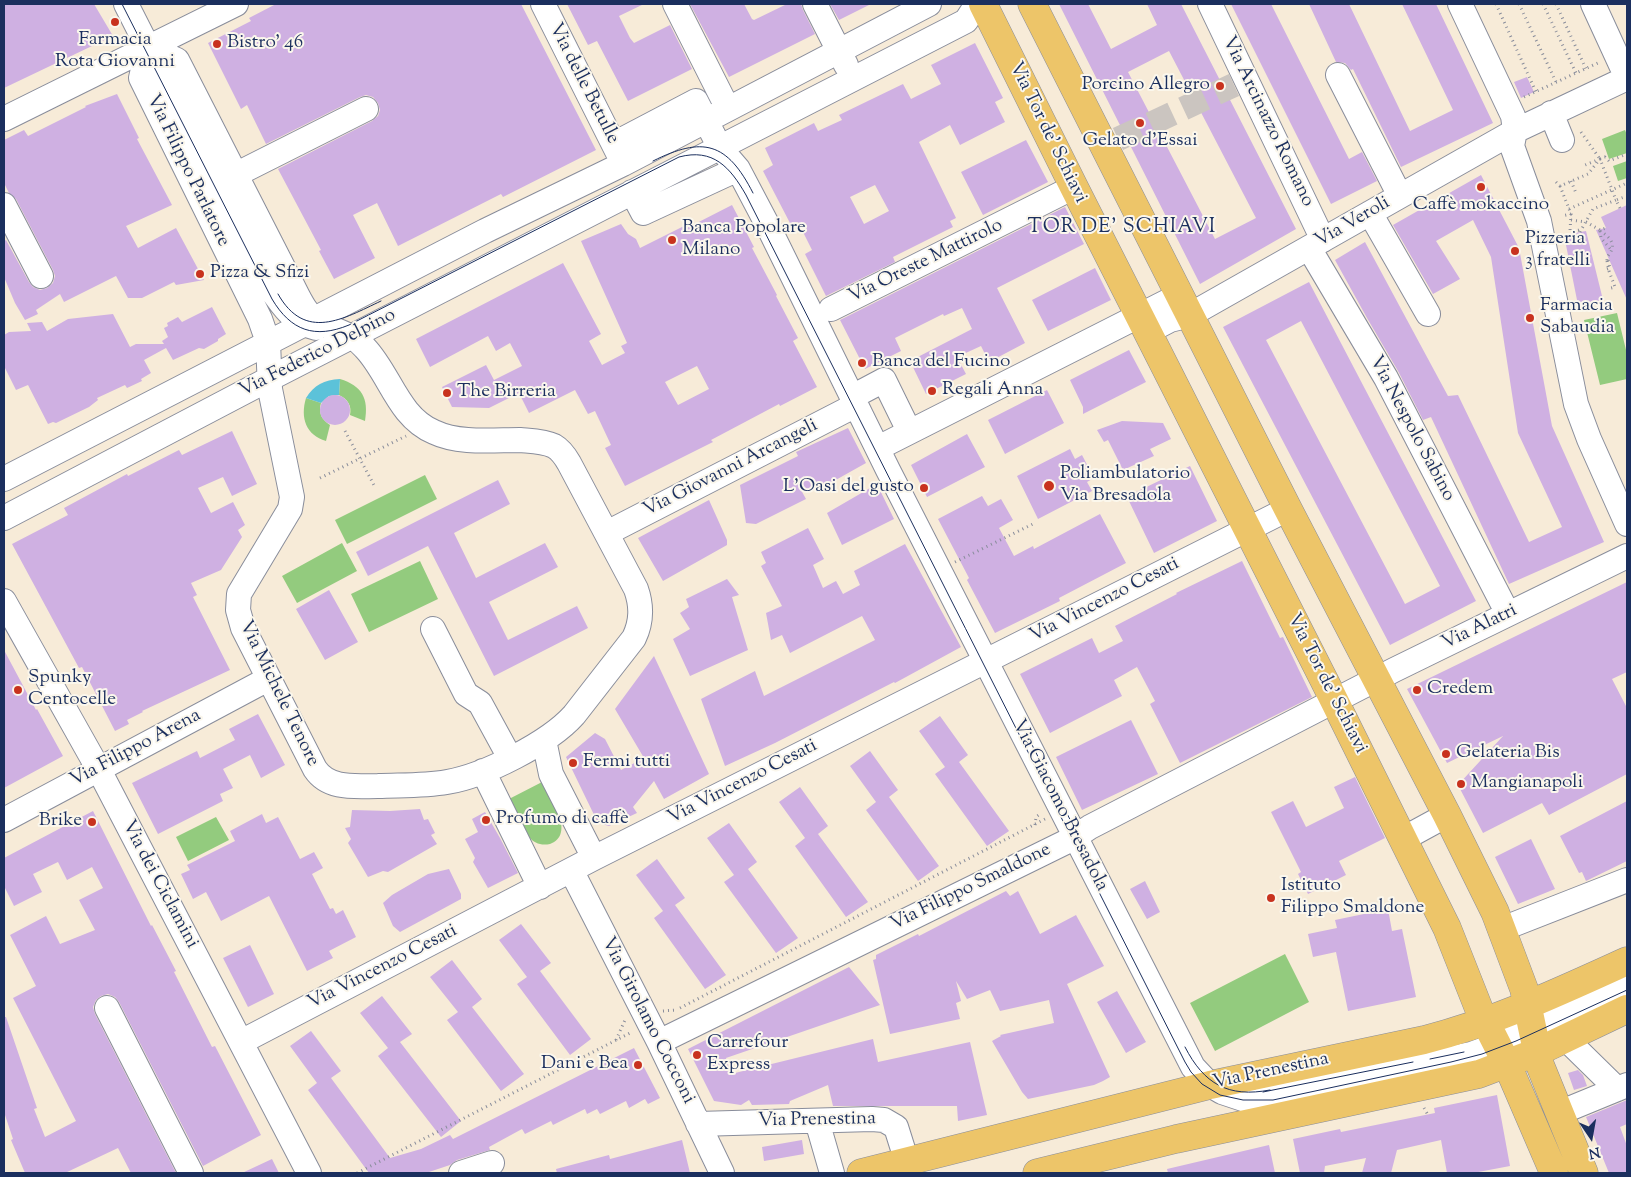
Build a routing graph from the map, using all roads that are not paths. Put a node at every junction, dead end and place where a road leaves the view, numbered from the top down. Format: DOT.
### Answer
graph roads {
  1 [pos="126,4"];
  2 [pos="236,4"];
  3 [pos="543,4"];
  4 [pos="675,4"];
  5 [pos="815,4"];
  6 [pos="929,4"];
  7 [pos="977,4"];
  8 [pos="983,4"];
  9 [pos="1032,4"];
  10 [pos="1210,4"];
  11 [pos="1460,4"];
  12 [pos="1593,4"];
  13 [pos="148,47"];
  14 [pos="838,50"];
  15 [pos="1338,76"];
  16 [pos="1627,78"];
  17 [pos="853,79"];
  18 [pos="366,109"];
  19 [pos="728,109"];
  20 [pos="1551,113"];
  21 [pos="4,119"];
  22 [pos="707,120"];
  23 [pos="1515,130"];
  24 [pos="1573,137"];
  25 [pos="720,148"];
  26 [pos="624,169"];
  27 [pos="738,169"];
  28 [pos="237,174"];
  29 [pos="1074,187"];
  30 [pos="1400,196"];
  31 [pos="4,205"];
  32 [pos="1370,213"];
  33 [pos="1316,244"];
  34 [pos="41,276"];
  35 [pos="1185,305"];
  36 [pos="831,309"];
  37 [pos="1428,314"];
  38 [pos="1143,324"];
  39 [pos="325,327"];
  40 [pos="268,342"];
  41 [pos="269,379"];
  42 [pos="854,401"];
  43 [pos="910,431"];
  44 [pos="878,448"];
  45 [pos="4,479"];
  46 [pos="1288,509"];
  47 [pos="4,518"];
  48 [pos="1627,524"];
  49 [pos="1248,530"];
  50 [pos="607,533"];
  51 [pos="1627,556"];
  52 [pos="4,601"];
  53 [pos="1508,614"];
  54 [pos="432,629"];
  55 [pos="986,661"];
  56 [pos="268,679"];
  57 [pos="1377,679"];
  58 [pos="1334,701"];
  59 [pos="544,740"];
  60 [pos="510,758"];
  61 [pos="99,770"];
  62 [pos="483,771"];
  63 [pos="1447,815"];
  64 [pos="4,820"];
  65 [pos="1075,837"];
  66 [pos="1403,839"];
  67 [pos="594,858"];
  68 [pos="571,870"];
  69 [pos="1627,880"];
  70 [pos="540,886"];
  71 [pos="1502,929"];
  72 [pos="1627,961"];
  73 [pos="1627,986"];
  74 [pos="107,1008"];
  75 [pos="1627,1009"];
  76 [pos="656,1026"];
  77 [pos="1532,1029"];
  78 [pos="1565,1038"];
  79 [pos="241,1042"];
  80 [pos="1496,1044"];
  81 [pos="1210,1085"];
  82 [pos="1622,1087"];
  83 [pos="1252,1102"];
  84 [pos="1558,1113"];
  85 [pos="1288,1114"];
  86 [pos="818,1121"];
  87 [pos="698,1124"];
  88 [pos="907,1162"];
  89 [pos="492,1163"];
  90 [pos="1054,1171"];
  91 [pos="191,1173"];
  92 [pos="308,1173"];
  93 [pos="461,1173"];
  94 [pos="722,1173"];
  95 [pos="832,1173"];
  96 [pos="861,1173"];
  97 [pos="1554,1173"];
  98 [pos="1584,1173"];
  1 -- 13 [label="street, Via Michele Tenore"];
  2 -- 13 [label="street"];
  3 -- 26 [label="street, Via delle Betulle"];
  4 -- 19 [label="street"];
  5 -- 14 [label="street"];
  6 -- 14 [label="street"];
  7 -- 17 [label="street"];
  8 -- 29 [label="main road, Via Tor de' Schiavi"];
  9 -- 35 [label="main road"];
  10 -- 33 [label="street, Via Arcinazzo Romano"];
  11 -- 23 [label="street"];
  12 -- 16 [label="street"];
  13 -- 21 [label="street"];
  13 -- 28 [label="street"];
  13 -- 39 [label="street, Via Michele Tenore"];
  13 -- 40 [label="street, Via Filippo Parlatore"];
  14 -- 17 [label="street"];
  14 -- 19 [label="street"];
  15 -- 30 [label="street"];
  16 -- 20 [label="street, Via Veroli"];
  17 -- 25 [label="street"];
  18 -- 28 [label="street"];
  19 -- 22 [label="street"];
  20 -- 23 [label="street, Via Veroli"];
  20 -- 24 [label="street"];
  22 -- 25 [label="street"];
  22 -- 26 [label="street"];
  23 -- 30 [label="street, Via Veroli"];
  23 -- 48 [label="street"];
  25 -- 26 [label="street"];
  25 -- 27 [label="street"];
  26 -- 27 [label="street, Via delle Betulle"];
  26 -- 39 [label="street, Via Federico Delpino"];
  26 -- 39 [label="street, Via Federico Delpino"];
  27 -- 42 [label="street"];
  28 -- 39 [label="street"];
  29 -- 36 [label="street, Via Oreste Mattirolo"];
  29 -- 38 [label="main road, Via Tor de' Schiavi"];
  30 -- 32 [label="street, Via Veroli"];
  31 -- 34 [label="street"];
  32 -- 33 [label="street, Via Veroli"];
  32 -- 37 [label="street"];
  33 -- 35 [label="street, Via Veroli"];
  33 -- 53 [label="street, Via Nespolo Sabino"];
  35 -- 38 [label="street"];
  35 -- 46 [label="main road"];
  38 -- 43 [label="street"];
  38 -- 49 [label="main road, Via Tor de' Schiavi"];
  39 -- 40 [label="street, Via Federico Delpino"];
  39 -- 41 [label="street, Via Federico Delpino"];
  39 -- 50 [label="street, Via Michele Tenore"];
  40 -- 41 [label="street, Via Filippo Parlatore"];
  40 -- 45 [label="street, Via Federico Delpino"];
  41 -- 47 [label="street, Via Federico Delpino"];
  41 -- 56 [label="street, Via Michele Tenore"];
  42 -- 43 [label="street, Via Giovanni Arcangeli"];
  42 -- 44 [label="street, Via Giacomo Bresadola"];
  42 -- 50 [label="street, Via Giovanni Arcangeli"];
  43 -- 44 [label="street"];
  44 -- 55 [label="street, Via Giacomo Bresadola"];
  46 -- 49 [label="street"];
  46 -- 57 [label="main road"];
  49 -- 55 [label="street, Via Vincenzo Cesati"];
  49 -- 58 [label="main road, Via Tor de' Schiavi"];
  50 -- 59 [label="street, Via Michele Tenore"];
  51 -- 53 [label="street, Via Alatri"];
  52 -- 61 [label="street, Via dei Ciclamini"];
  53 -- 57 [label="street, Via Alatri"];
  54 -- 60 [label="street"];
  55 -- 65 [label="street, Via Giacomo Bresadola"];
  55 -- 67 [label="street, Via Vincenzo Cesati"];
  56 -- 61 [label="street, Via Filippo Arena"];
  56 -- 62 [label="street, Via Michele Tenore"];
  57 -- 58 [label="street, Via Alatri"];
  57 -- 63 [label="main road"];
  58 -- 65 [label="street, Via Filippo Smaldone"];
  58 -- 66 [label="main road, Via Tor de' Schiavi"];
  59 -- 60 [label="street, Via Michele Tenore"];
  59 -- 67 [label="street"];
  60 -- 62 [label="street, Via Michele Tenore"];
  61 -- 64 [label="street, Via Filippo Arena"];
  61 -- 79 [label="street, Via dei Ciclamini"];
  62 -- 70 [label="street"];
  63 -- 66 [label="street"];
  63 -- 71 [label="main road"];
  65 -- 76 [label="street, Via Filippo Smaldone"];
  65 -- 81 [label="street, Via Giacomo Bresadola"];
  66 -- 80 [label="main road, Via Tor de' Schiavi"];
  67 -- 68 [label="street, Via Vincenzo Cesati"];
  68 -- 70 [label="street, Via Vincenzo Cesati"];
  68 -- 76 [label="street, Via Girolamo Cocconi"];
  69 -- 71 [label="street"];
  70 -- 79 [label="street, Via Vincenzo Cesati"];
  71 -- 77 [label="main road"];
  72 -- 77 [label="main road, Via Prenestina"];
  73 -- 77 [label="street"];
  74 -- 91 [label="street"];
  75 -- 78 [label="main road, Via Prenestina"];
  76 -- 87 [label="street, Via Girolamo Cocconi"];
  77 -- 78 [label="main road, Via Prenestina"];
  77 -- 80 [label="main road, Via Prenestina"];
  77 -- 80 [label="main road, Via Prenestina"];
  77 -- 84 [label="main road"];
  78 -- 82 [label="street"];
  79 -- 92 [label="street, Via dei Ciclamini"];
  80 -- 81 [label="main road, Via Prenestina"];
  80 -- 83 [label="street"];
  80 -- 85 [label="main road, Via Prenestina"];
  80 -- 97 [label="main road, Via Tor de' Schiavi"];
  81 -- 83 [label="street, Via Giacomo Bresadola"];
  81 -- 88 [label="main road, Via Prenestina"];
  82 -- 84 [label="street"];
  83 -- 85 [label="street, Via Giacomo Bresadola"];
  84 -- 98 [label="main road"];
  85 -- 90 [label="main road, Via Prenestina"];
  86 -- 87 [label="street, Via Prenestina"];
  86 -- 88 [label="street, Via Prenestina"];
  86 -- 95 [label="street"];
  87 -- 94 [label="street, Via Girolamo Cocconi"];
  88 -- 96 [label="main road, Via Prenestina"];
  89 -- 93 [label="street"];
}
